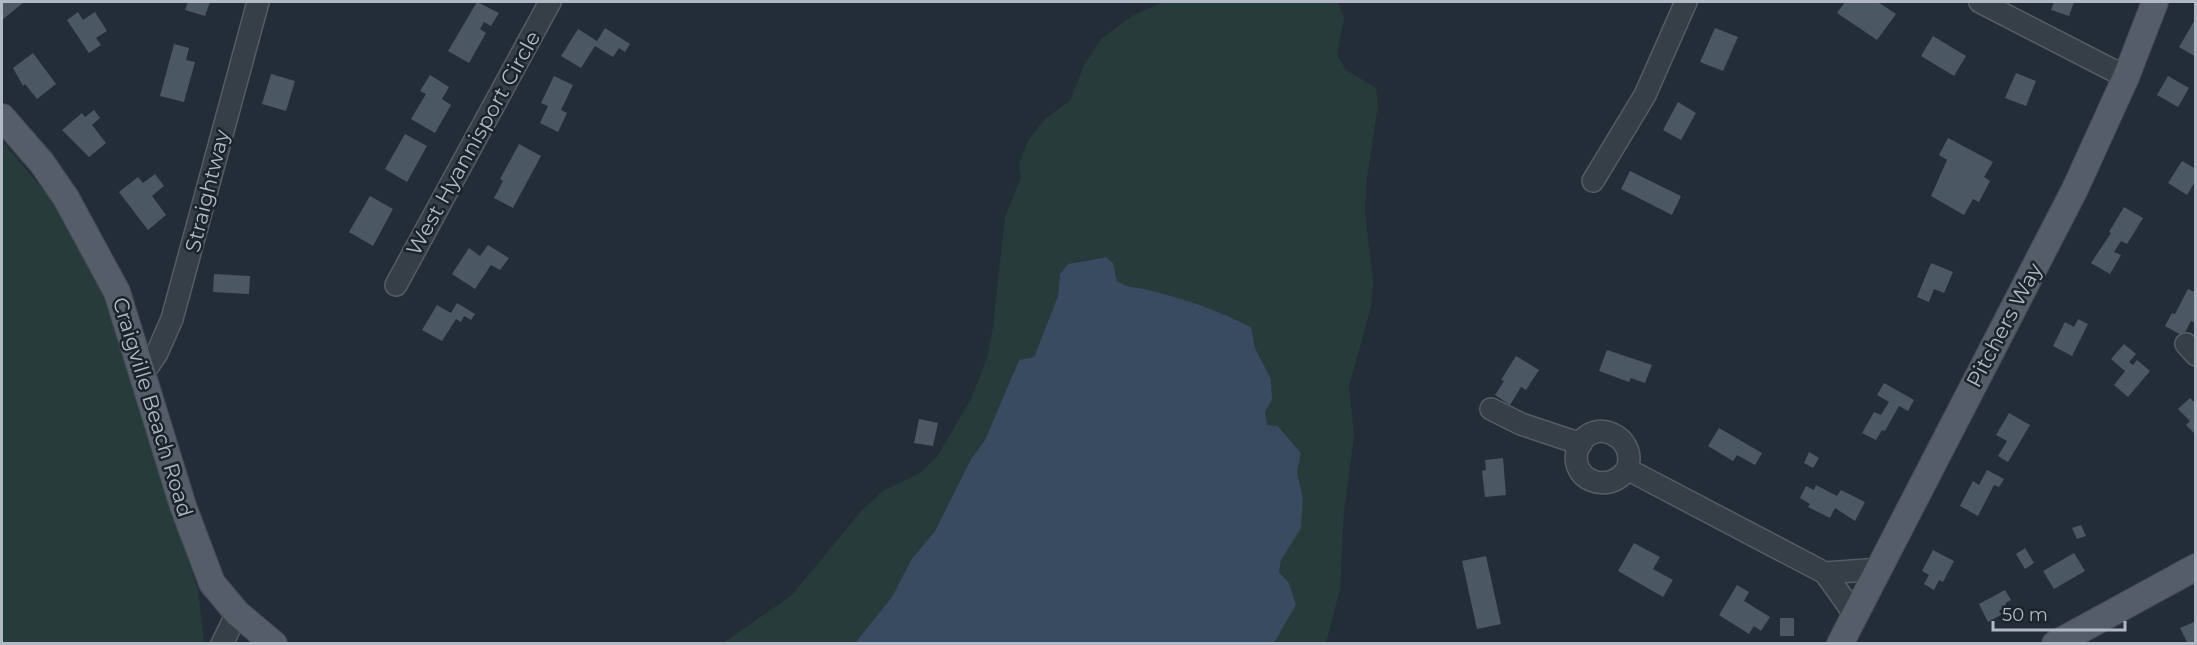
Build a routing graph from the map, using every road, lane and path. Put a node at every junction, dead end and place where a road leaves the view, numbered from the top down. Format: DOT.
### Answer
graph roads {
  1 [pos="258,2"];
  2 [pos="550,2"];
  3 [pos="1686,2"];
  4 [pos="1980,2"];
  5 [pos="2155,2"];
  6 [pos="2126,77"];
  7 [pos="2,117"];
  8 [pos="1593,181"];
  9 [pos="396,285"];
  10 [pos="143,374"];
  11 [pos="1491,409"];
  12 [pos="1581,444"];
  13 [pos="1627,469"];
  14 [pos="2196,567"];
  15 [pos="1880,569"];
  16 [pos="1825,573"];
  17 [pos="237,613"];
  18 [pos="1855,615"];
  19 [pos="222,644"];
  20 [pos="274,644"];
  21 [pos="1840,644"];
  22 [pos="2055,644"];
  1 -- 10 [label="street, Straightway"];
  2 -- 9 [label="street, West Hyannisport Circle"];
  3 -- 8 [label="street"];
  4 -- 6 [label="street"];
  5 -- 6 [label="main road, Pitchers Way"];
  6 -- 15 [label="main road, Pitchers Way"];
  7 -- 10 [label="main road, Craigville Beach Road"];
  10 -- 17 [label="main road, Craigville Beach Road"];
  11 -- 12 [label="street"];
  12 -- 13 [label="street"];
  12 -- 13 [label="street"];
  13 -- 16 [label="street"];
  14 -- 22 [label="main road"];
  15 -- 16 [label="street"];
  15 -- 18 [label="main road, Pitchers Way"];
  16 -- 18 [label="street"];
  17 -- 19 [label="street"];
  17 -- 20 [label="main road, Craigville Beach Road"];
  18 -- 21 [label="main road, Pitchers Way"];
}
